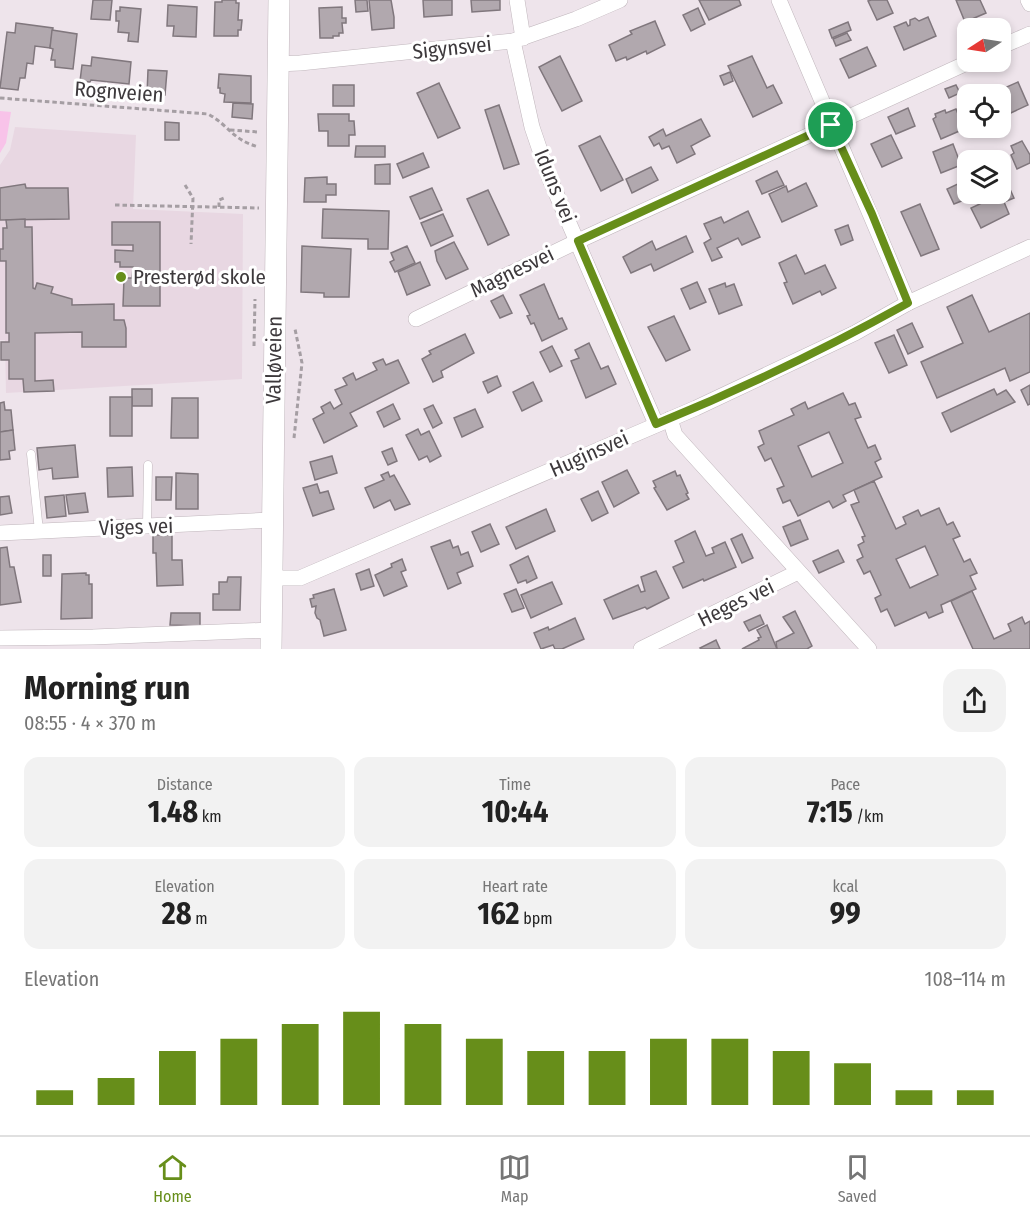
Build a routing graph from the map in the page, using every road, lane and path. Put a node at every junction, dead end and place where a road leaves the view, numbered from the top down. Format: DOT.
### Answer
graph roads {
  1 [pos="279,0"];
  2 [pos="518,0"];
  3 [pos="620,0"];
  4 [pos="779,0"];
  5 [pos="1030,34"];
  6 [pos="518,40"];
  7 [pos="1011,42"];
  8 [pos="278,64"];
  9 [pos="957,67"];
  10 [pos="0,98"];
  11 [pos="831,125"];
  12 [pos="230,130"];
  13 [pos="277,139"];
  14 [pos="185,185"];
  15 [pos="224,198"];
  16 [pos="115,205"];
  17 [pos="193,207"];
  18 [pos="219,207"];
  19 [pos="260,208"];
  20 [pos="578,241"];
  21 [pos="191,244"];
  22 [pos="1030,247"];
  23 [pos="908,303"];
  24 [pos="416,319"];
  25 [pos="295,328"];
  26 [pos="663,422"];
  27 [pos="293,449"];
  28 [pos="31,454"];
  29 [pos="148,465"];
  30 [pos="272,520"];
  31 [pos="147,526"];
  32 [pos="39,531"];
  33 [pos="0,533"];
  34 [pos="798,572"];
  35 [pos="272,578"];
  36 [pos="0,638"];
  37 [pos="271,640"];
  38 [pos="640,649"];
  39 [pos="869,649"];
  1 -- 8 [label="main road, Valløveien"];
  2 -- 6 [label="street, Iduns vei"];
  3 -- 6 [label="street, Sigynsvei"];
  4 -- 11 [label="street"];
  5 -- 7 [label="street"];
  6 -- 8 [label="street, Sigynsvei"];
  6 -- 20 [label="street, Iduns vei"];
  8 -- 13 [label="main road, Valløveien"];
  9 -- 11 [label="street, Magnesvei"];
  10 -- 12 [label="path, Rognveien"];
  11 -- 20 [label="street, Magnesvei"];
  11 -- 23 [label="street"];
  12 -- 13 [label="path"];
  12 -- 13 [label="path, Rognveien"];
  13 -- 30 [label="main road, Valløveien"];
  14 -- 17 [label="path"];
  15 -- 18 [label="path"];
  16 -- 17 [label="path"];
  17 -- 18 [label="path"];
  17 -- 21 [label="path"];
  18 -- 19 [label="path"];
  20 -- 24 [label="street, Magnesvei"];
  20 -- 26 [label="street, Iduns vei"];
  22 -- 23 [label="street, Huginsvei"];
  23 -- 26 [label="street, Huginsvei"];
  25 -- 27 [label="path"];
  26 -- 34 [label="street, Iduns vei"];
  26 -- 35 [label="street, Huginsvei"];
  28 -- 32 [label="lane"];
  29 -- 31 [label="lane"];
  30 -- 31 [label="street, Viges vei"];
  30 -- 35 [label="main road, Valløveien"];
  31 -- 32 [label="street, Viges vei"];
  32 -- 33 [label="street, Viges vei"];
  34 -- 38 [label="street, Heges vei"];
  34 -- 39 [label="street, Iduns vei"];
  35 -- 37 [label="main road, Valløveien"];
  36 -- 37 [label="street"];
}
